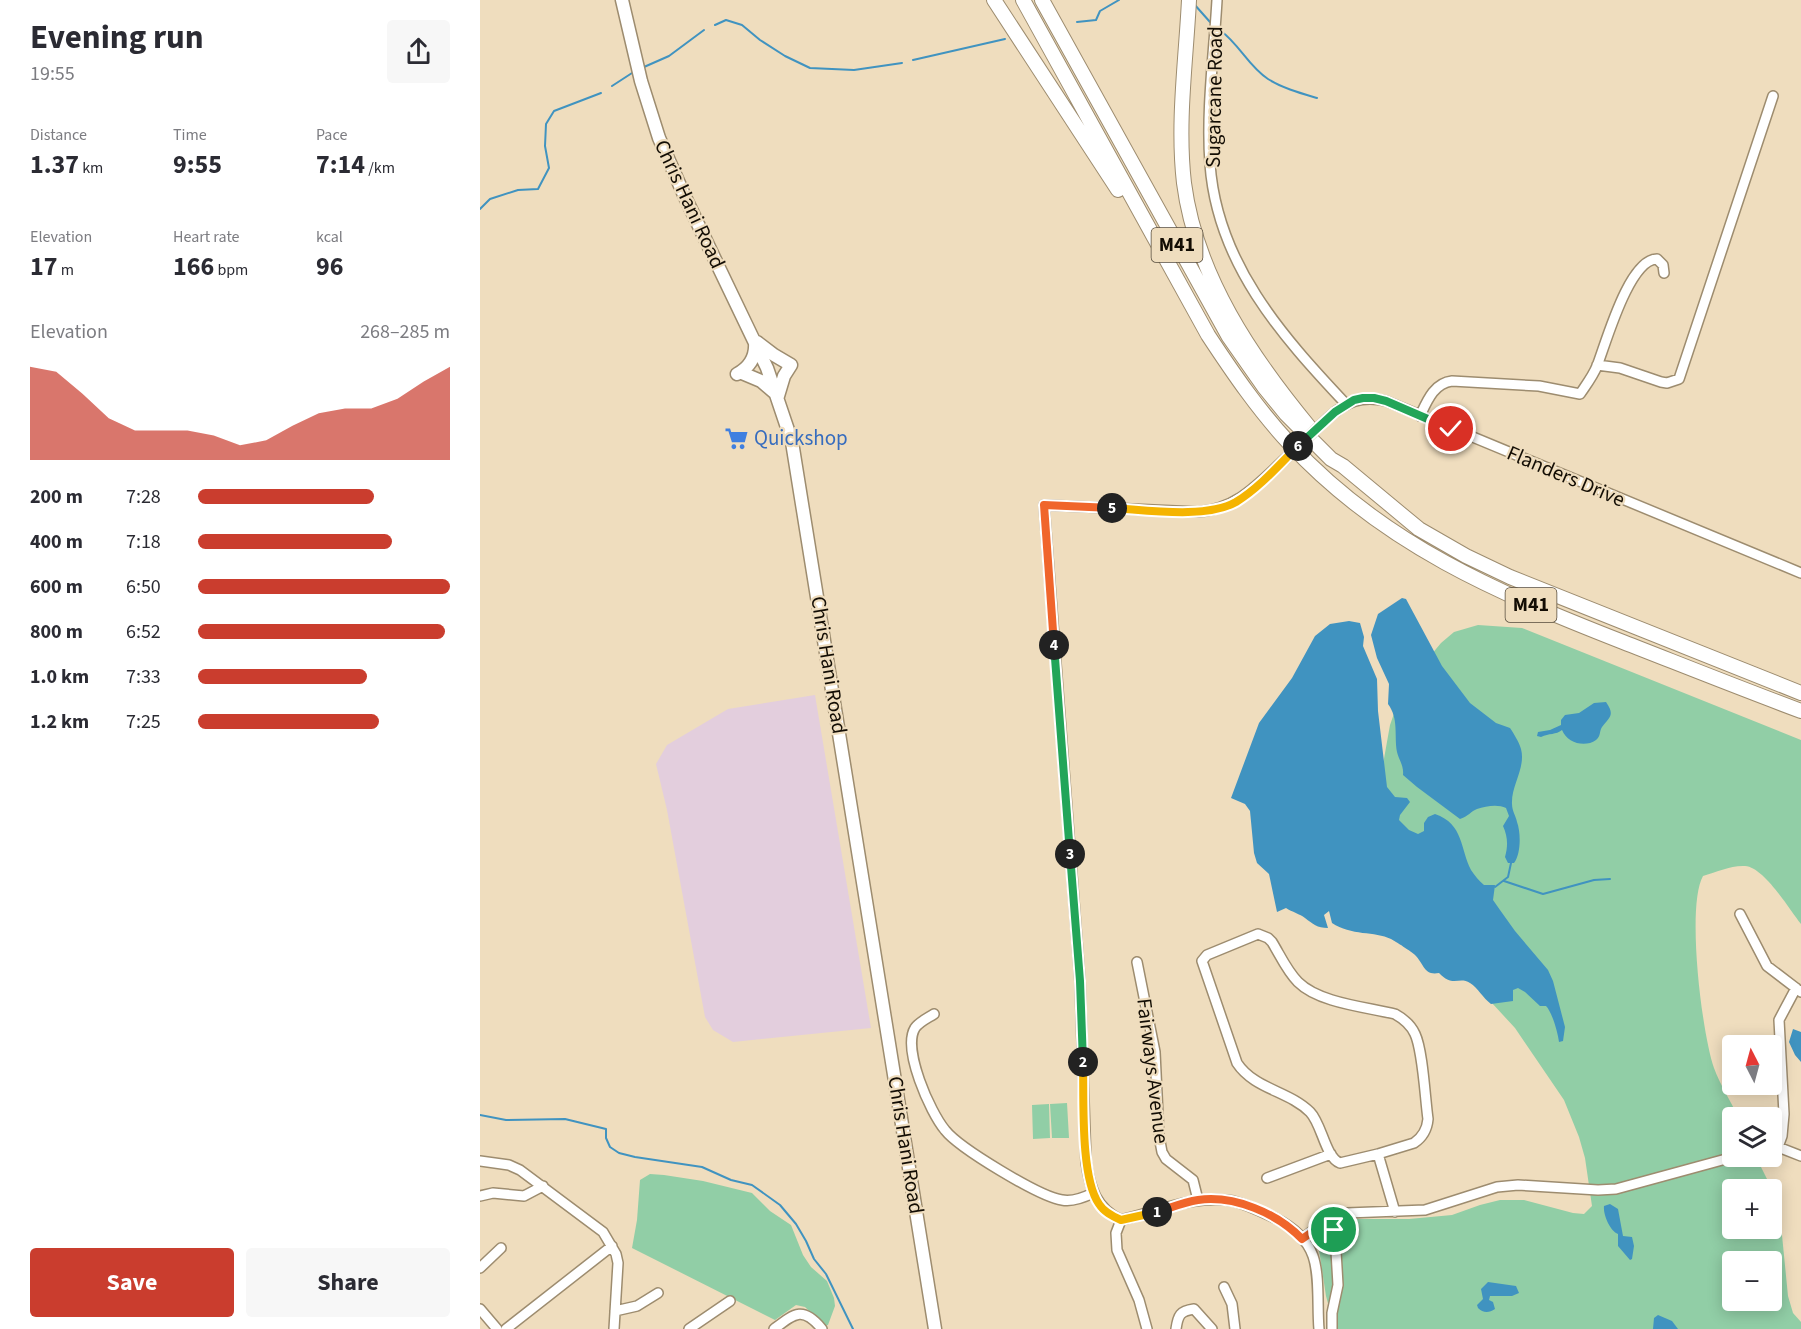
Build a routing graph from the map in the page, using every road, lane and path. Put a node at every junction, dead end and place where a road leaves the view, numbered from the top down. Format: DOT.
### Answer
graph roads {
  1 [pos="616,0"];
  2 [pos="622,0"];
  3 [pos="994,0"];
  4 [pos="1023,0"];
  5 [pos="1042,0"];
  6 [pos="1189,0"];
  7 [pos="1217,0"];
  8 [pos="627,29"];
  9 [pos="1773,96"];
  10 [pos="1167,262"];
  11 [pos="1664,273"];
  12 [pos="753,339"];
  13 [pos="1597,365"];
  14 [pos="778,396"];
  15 [pos="1346,404"];
  16 [pos="1420,416"];
  17 [pos="1343,466"];
  18 [pos="1801,573"];
  19 [pos="1726,682"];
  20 [pos="1801,693"];
  21 [pos="1801,711"];
  22 [pos="1801,717"];
  23 [pos="1740,914"];
  24 [pos="1137,962"];
  25 [pos="1798,990"];
  26 [pos="934,1014"];
  27 [pos="1782,1137"];
  28 [pos="1782,1150"];
  29 [pos="1331,1154"];
  30 [pos="1378,1154"];
  31 [pos="1801,1156"];
  32 [pos="1722,1160"];
  33 [pos="480,1161"];
  34 [pos="1267,1178"];
  35 [pos="543,1186"];
  36 [pos="1093,1193"];
  37 [pos="480,1196"];
  38 [pos="1198,1200"];
  39 [pos="1395,1212"];
  40 [pos="1334,1217"];
  41 [pos="1121,1220"];
  42 [pos="1302,1239"];
  43 [pos="612,1246"];
  44 [pos="501,1248"];
  45 [pos="480,1268"];
  46 [pos="1224,1287"];
  47 [pos="658,1293"];
  48 [pos="730,1301"];
  49 [pos="480,1309"];
  50 [pos="615,1311"];
  51 [pos="497,1329"];
  52 [pos="506,1329"];
  53 [pos="614,1329"];
  54 [pos="689,1329"];
  55 [pos="774,1329"];
  56 [pos="822,1329"];
  57 [pos="935,1329"];
  58 [pos="1147,1329"];
  59 [pos="1176,1329"];
  60 [pos="1212,1329"];
  61 [pos="1235,1329"];
  62 [pos="1319,1329"];
  63 [pos="1332,1329"];
  1 -- 8 [label="main road, Chris Hani Road"];
  2 -- 8 [label="main road, Chris Hani Road"];
  3 -- 10 [label="highway"];
  4 -- 10 [label="highway, M41"];
  5 -- 17 [label="highway, M41"];
  6 -- 17 [label="highway"];
  7 -- 15 [label="street, Sugarcane Road"];
  8 -- 12 [label="main road, Chris Hani Road"];
  9 -- 13 [label="street"];
  10 -- 19 [label="highway, M41"];
  11 -- 13 [label="street"];
  12 -- 14 [label="main road, Chris Hani Road"];
  12 -- 14 [label="main road"];
  12 -- 14 [label="main road"];
  13 -- 16 [label="street"];
  14 -- 57 [label="main road, Chris Hani Road"];
  15 -- 16 [label="street, Flanders Drive"];
  15 -- 36 [label="street, Flanders Drive, bridge"];
  16 -- 18 [label="street, Flanders Drive"];
  17 -- 20 [label="highway, M41"];
  19 -- 21 [label="highway, M41"];
  19 -- 22 [label="highway"];
  23 -- 25 [label="street"];
  24 -- 38 [label="street, Fairways Avenue"];
  25 -- 27 [label="street"];
  26 -- 36 [label="street"];
  28 -- 31 [label="street"];
  29 -- 30 [label="street"];
  29 -- 30 [label="street"];
  29 -- 34 [label="street"];
  30 -- 39 [label="street"];
  32 -- 39 [label="street"];
  33 -- 35 [label="street"];
  35 -- 37 [label="street"];
  35 -- 43 [label="street"];
  36 -- 41 [label="street"];
  38 -- 41 [label="street"];
  38 -- 42 [label="street"];
  39 -- 40 [label="street"];
  40 -- 42 [label="street"];
  40 -- 63 [label="street"];
  41 -- 58 [label="street"];
  42 -- 62 [label="street"];
  43 -- 50 [label="street"];
  43 -- 52 [label="street"];
  44 -- 45 [label="street"];
  46 -- 61 [label="street"];
  47 -- 50 [label="street"];
  48 -- 54 [label="street"];
  49 -- 51 [label="street"];
  50 -- 53 [label="street"];
  55 -- 56 [label="street"];
  59 -- 60 [label="street"];
}
